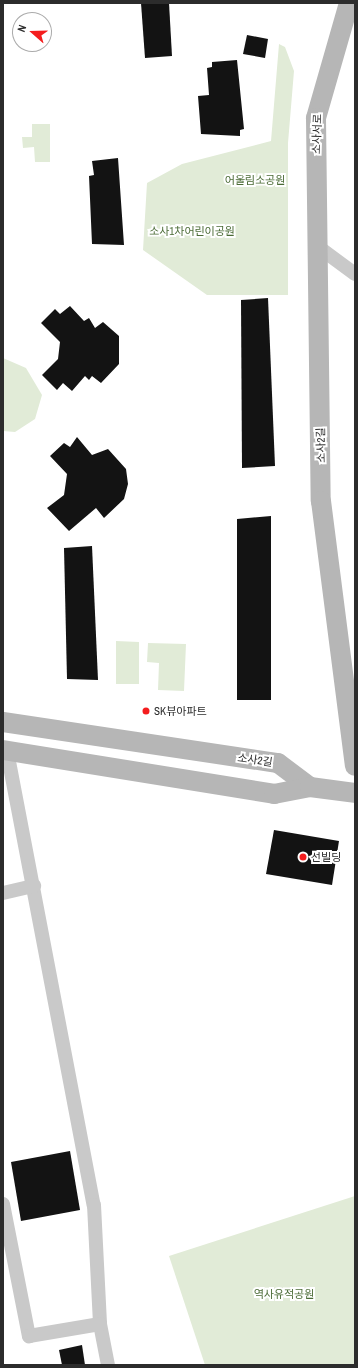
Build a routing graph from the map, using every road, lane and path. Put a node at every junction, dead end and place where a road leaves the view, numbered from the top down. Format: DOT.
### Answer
graph roads {
  1 [pos="349,3"];
  2 [pos="317,246"];
  3 [pos="355,274"];
  4 [pos="349,689"];
  5 [pos="3,722"];
  6 [pos="5,750"];
  7 [pos="355,766"];
  8 [pos="310,787"];
  9 [pos="355,793"];
  10 [pos="34,886"];
  11 [pos="3,892"];
  12 [pos="3,1204"];
  13 [pos="100,1324"];
  14 [pos="108,1365"];
  1 -- 2 [label="street, 소사서로"];
  2 -- 3 [label="street"];
  2 -- 4 [label="street, 소사2길"];
  4 -- 7 [label="street, 소사2길"];
  5 -- 8 [label="street, 소사2길"];
  6 -- 8 [label="street"];
  6 -- 10 [label="street"];
  8 -- 9 [label="street"];
  10 -- 11 [label="street"];
  10 -- 13 [label="street"];
  12 -- 13 [label="street"];
  13 -- 14 [label="street"];
}
